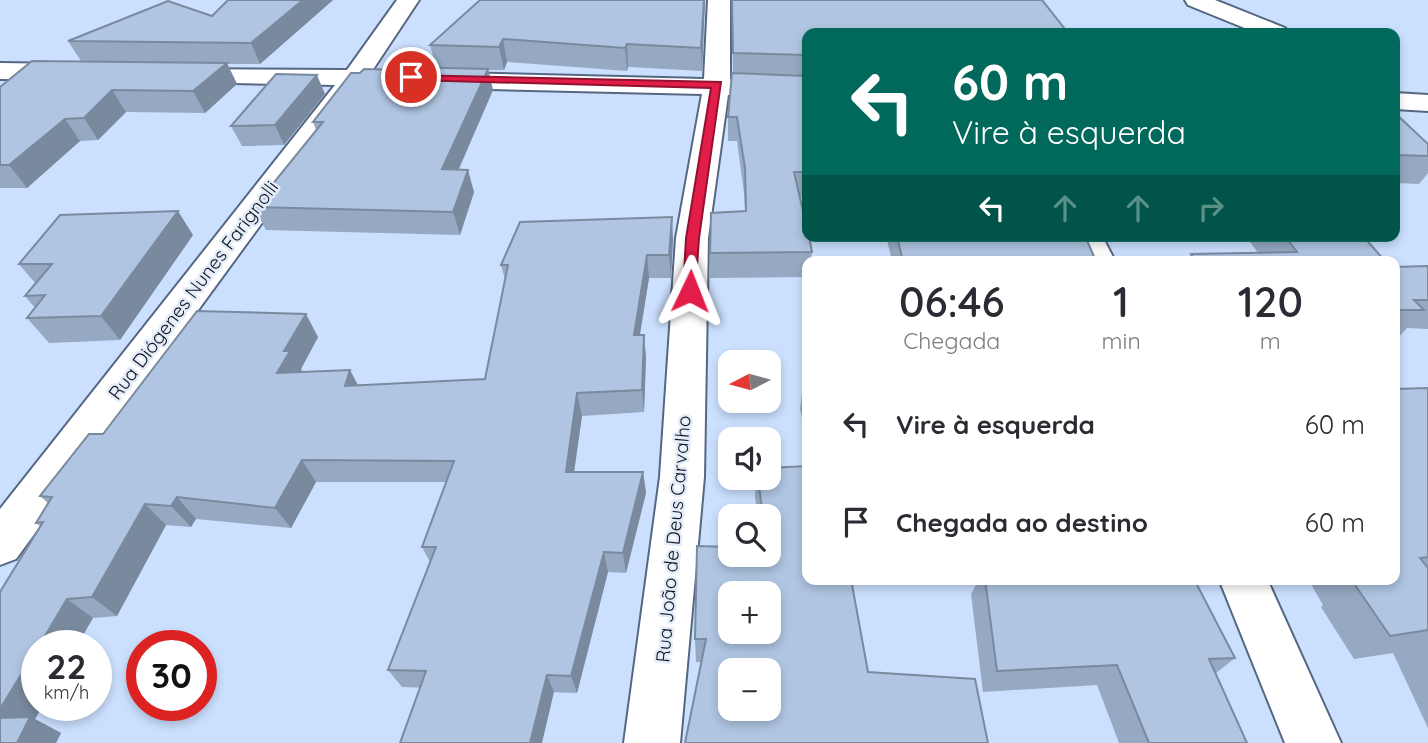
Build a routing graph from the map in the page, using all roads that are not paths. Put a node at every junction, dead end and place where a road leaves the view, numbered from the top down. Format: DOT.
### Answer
graph roads {
  1 [pos="408,0"];
  2 [pos="719,0"];
  3 [pos="1196,0"];
  4 [pos="1265,28"];
  5 [pos="91,72"];
  6 [pos="3,73"];
  7 [pos="161,73"];
  8 [pos="356,76"];
  9 [pos="717,85"];
  10 [pos="802,89"];
  11 [pos="1428,103"];
  12 [pos="1400,114"];
  13 [pos="0,544"];
  14 [pos="1246,585"];
  15 [pos="652,743"];
  16 [pos="1313,743"];
  1 -- 8 [label="street, Rua Diógenes Nunes Farignolli"];
  2 -- 9 [label="street, Rua João de Deus Carvalho"];
  3 -- 4 [label="street"];
  5 -- 6 [label="street"];
  7 -- 8 [label="street"];
  8 -- 9 [label="street"];
  8 -- 13 [label="street, Rua Diógenes Nunes Farignolli"];
  9 -- 10 [label="street"];
  9 -- 15 [label="street, Rua João de Deus Carvalho"];
  11 -- 12 [label="street"];
  14 -- 16 [label="street"];
}
